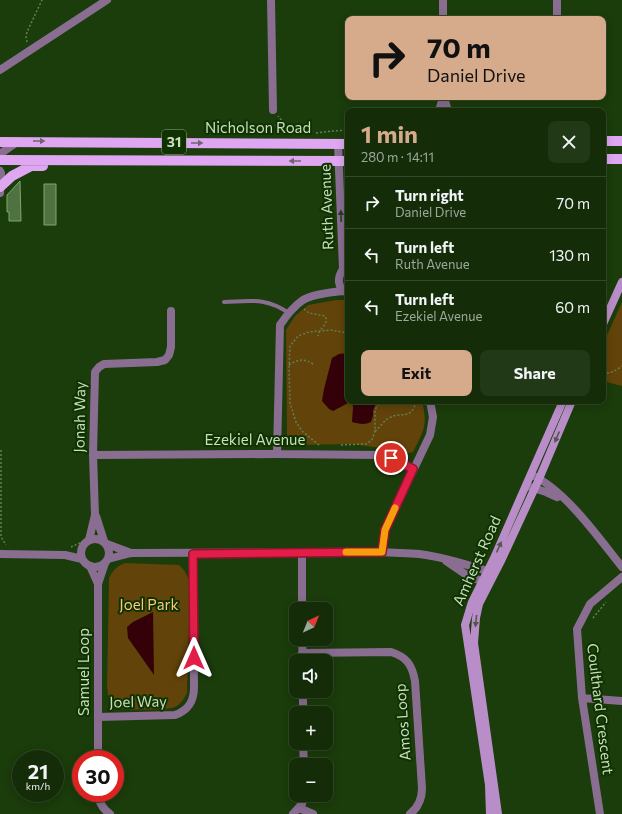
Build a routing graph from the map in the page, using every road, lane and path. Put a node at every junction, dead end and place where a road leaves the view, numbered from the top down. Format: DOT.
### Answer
graph roads {
  1 [pos="42,0"];
  2 [pos="107,0"];
  3 [pos="271,0"];
  4 [pos="443,0"];
  5 [pos="557,0"];
  6 [pos="443,16"];
  7 [pos="557,16"];
  8 [pos="32,50"];
  9 [pos="0,70"];
  10 [pos="272,110"];
  11 [pos="267,135"];
  12 [pos="18,141"];
  13 [pos="606,141"];
  14 [pos="622,141"];
  15 [pos="0,142"];
  16 [pos="343,144"];
  17 [pos="0,154"];
  18 [pos="606,159"];
  19 [pos="622,159"];
  20 [pos="0,160"];
  21 [pos="180,161"];
  22 [pos="343,161"];
  23 [pos="0,171"];
  24 [pos="0,187"];
  25 [pos="0,193"];
  26 [pos="345,268"];
  27 [pos="338,281"];
  28 [pos="622,282"];
  29 [pos="345,291"];
  30 [pos="345,292"];
  31 [pos="326,293"];
  32 [pos="224,302"];
  33 [pos="300,303"];
  34 [pos="171,311"];
  35 [pos="289,313"];
  36 [pos="606,317"];
  37 [pos="320,331"];
  38 [pos="345,332"];
  39 [pos="318,336"];
  40 [pos="289,365"];
  41 [pos="314,365"];
  42 [pos="622,366"];
  43 [pos="606,373"];
  44 [pos="378,404"];
  45 [pos="415,404"];
  46 [pos="431,404"];
  47 [pos="568,404"];
  48 [pos="375,432"];
  49 [pos="341,445"];
  50 [pos="319,446"];
  51 [pos="1,450"];
  52 [pos="277,454"];
  53 [pos="94,455"];
  54 [pos="413,469"];
  55 [pos="536,477"];
  56 [pos="0,484"];
  57 [pos="531,488"];
  58 [pos="565,501"];
  59 [pos="95,515"];
  60 [pos="87,540"];
  61 [pos="105,542"];
  62 [pos="11,548"];
  63 [pos="82,548"];
  64 [pos="67,551"];
  65 [pos="302,552"];
  66 [pos="382,552"];
  67 [pos="131,553"];
  68 [pos="0,554"];
  69 [pos="193,554"];
  70 [pos="442,558"];
  71 [pos="82,559"];
  72 [pos="107,561"];
  73 [pos="90,566"];
  74 [pos="622,567"];
  75 [pos="490,572"];
  76 [pos="622,578"];
  77 [pos="485,583"];
  78 [pos="98,584"];
  79 [pos="610,599"];
  80 [pos="302,602"];
  81 [pos="592,621"];
  82 [pos="333,655"];
  83 [pos="582,698"];
  84 [pos="622,701"];
  85 [pos="98,717"];
  86 [pos="98,750"];
  87 [pos="100,802"];
  88 [pos="302,802"];
  89 [pos="296,811"];
  90 [pos="110,814"];
  91 [pos="313,814"];
  92 [pos="410,814"];
  93 [pos="490,814"];
  94 [pos="498,814"];
  95 [pos="600,814"];
  1 -- 8 [label="path"];
  2 -- 8 [label="street"];
  3 -- 10 [label="street"];
  4 -- 6 [label="street"];
  5 -- 7 [label="street"];
  8 -- 9 [label="street"];
  10 -- 11 [label="path"];
  12 -- 15 [label="main road, Nicholson Road / 31"];
  12 -- 16 [label="main road, Nicholson Road / 31, one-way"];
  12 -- 17 [label="street"];
  13 -- 14 [label="main road"];
  16 -- 22 [label="street, Ruth Avenue"];
  18 -- 19 [label="main road"];
  20 -- 21 [label="main road, 31"];
  22 -- 21 [label="main road, 31, one-way"];
  21 -- 24 [label="main road"];
  26 -- 22 [label="street, Ruth Avenue, one-way"];
  23 -- 24 [label="street"];
  24 -- 25 [label="street"];
  26 -- 27 [label="street, Ruth Avenue"];
  27 -- 29 [label="street"];
  27 -- 31 [label="street"];
  28 -- 36 [label="main road"];
  30 -- 31 [label="street"];
  31 -- 33 [label="street"];
  32 -- 35 [label="lane"];
  33 -- 35 [label="street"];
  33 -- 37 [label="path"];
  34 -- 53 [label="street, Jonah Way"];
  35 -- 52 [label="street"];
  37 -- 38 [label="path"];
  37 -- 39 [label="path"];
  37 -- 40 [label="path"];
  40 -- 41 [label="path"];
  40 -- 50 [label="path"];
  42 -- 43 [label="path"];
  44 -- 48 [label="path"];
  45 -- 48 [label="path"];
  46 -- 54 [label="street"];
  47 -- 55 [label="main road, Amherst Road"];
  48 -- 49 [label="path"];
  51 -- 56 [label="path"];
  52 -- 53 [label="street, Ezekiel Avenue"];
  52 -- 54 [label="street, Ezekiel Avenue"];
  53 -- 59 [label="street, Jonah Way"];
  54 -- 66 [label="street"];
  55 -- 57 [label="main road, Amherst Road"];
  55 -- 58 [label="street"];
  56 -- 62 [label="path"];
  57 -- 58 [label="street"];
  57 -- 75 [label="main road, Amherst Road"];
  58 -- 74 [label="street"];
  59 -- 60 [label="street, Jonah Way"];
  59 -- 61 [label="street, Jonah Way"];
  60 -- 61 [label="street"];
  60 -- 63 [label="street"];
  60 -- 64 [label="path"];
  61 -- 67 [label="street"];
  61 -- 72 [label="street"];
  63 -- 64 [label="street"];
  63 -- 71 [label="street"];
  64 -- 68 [label="street"];
  64 -- 71 [label="street"];
  65 -- 66 [label="street"];
  65 -- 69 [label="street"];
  65 -- 80 [label="street"];
  66 -- 70 [label="street"];
  67 -- 69 [label="street"];
  67 -- 72 [label="street"];
  69 -- 85 [label="street, Joel Way"];
  70 -- 75 [label="street"];
  70 -- 77 [label="street"];
  71 -- 73 [label="street"];
  72 -- 73 [label="street"];
  72 -- 78 [label="street, Samuel Loop"];
  73 -- 78 [label="street, Samuel Loop"];
  75 -- 77 [label="main road, Amherst Road"];
  76 -- 83 [label="street, Coulthard Crescent"];
  77 -- 93 [label="main road, Amherst Road"];
  77 -- 94 [label="main road, Amherst Road, one-way"];
  78 -- 85 [label="street, Samuel Loop"];
  79 -- 81 [label="path"];
  82 -- 92 [label="street, Amos Loop"];
  83 -- 84 [label="street"];
  83 -- 95 [label="street, Coulthard Crescent"];
  85 -- 86 [label="street, Samuel Loop"];
  87 -- 90 [label="street"];
  88 -- 89 [label="street"];
  89 -- 91 [label="street"];
}
